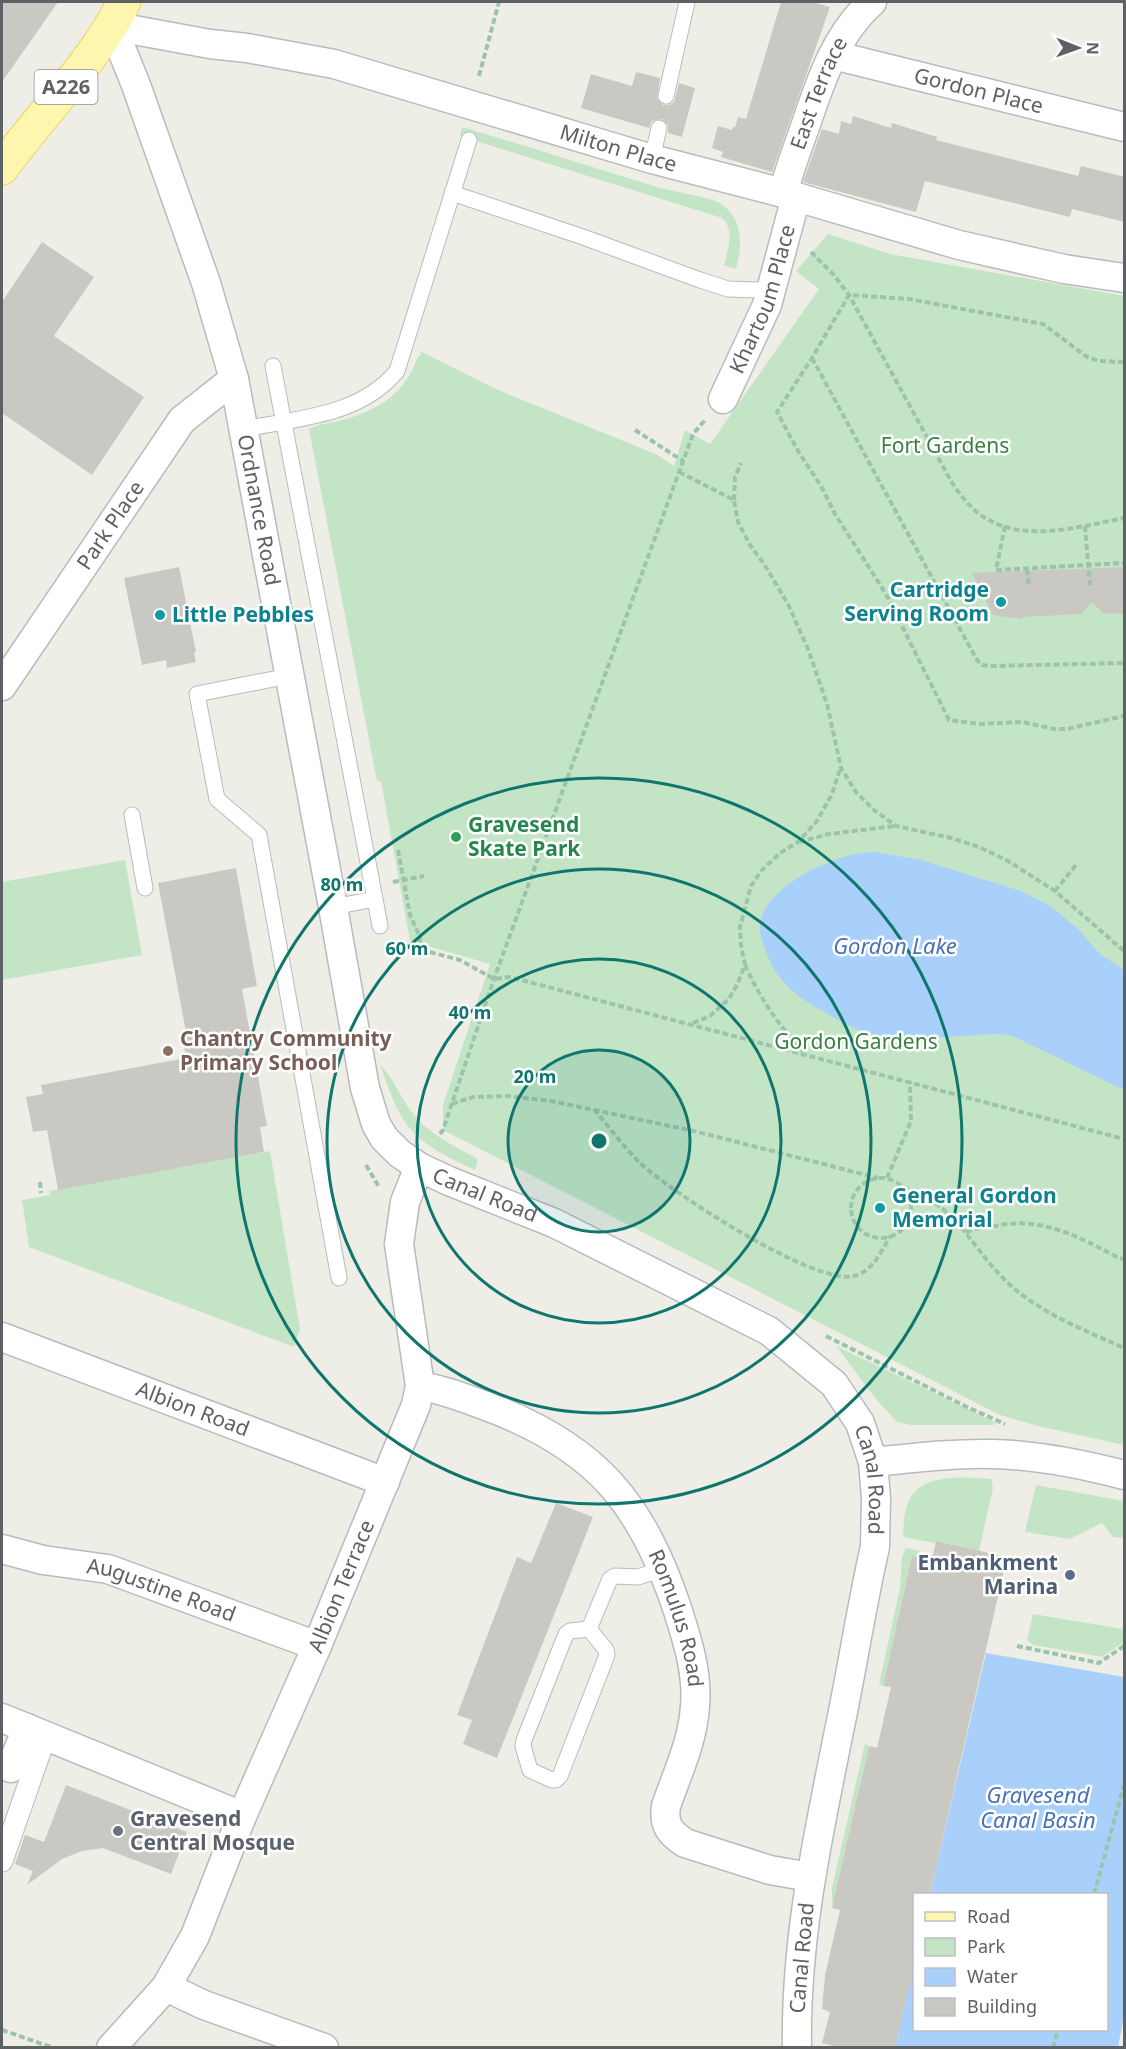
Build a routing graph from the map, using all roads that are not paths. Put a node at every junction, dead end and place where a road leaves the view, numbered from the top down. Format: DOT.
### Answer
graph roads {
  1 [pos="687,2"];
  2 [pos="872,2"];
  3 [pos="118,14"];
  4 [pos="833,55"];
  5 [pos="666,96"];
  6 [pos="1125,127"];
  7 [pos="659,128"];
  8 [pos="469,140"];
  9 [pos="7,151"];
  10 [pos="652,159"];
  11 [pos="452,193"];
  12 [pos="789,195"];
  13 [pos="1125,278"];
  14 [pos="770,292"];
  15 [pos="273,366"];
  16 [pos="234,379"];
  17 [pos="723,399"];
  18 [pos="284,421"];
  19 [pos="245,429"];
  20 [pos="290,676"];
  21 [pos="2,686"];
  22 [pos="132,815"];
  23 [pos="145,888"];
  24 [pos="375,899"];
  25 [pos="333,907"];
  26 [pos="382,933"];
  27 [pos="419,1167"];
  28 [pos="339,1278"];
  29 [pos="2,1337"];
  30 [pos="420,1386"];
  31 [pos="873,1462"];
  32 [pos="1125,1475"];
  33 [pos="385,1482"];
  34 [pos="2,1549"];
  35 [pos="663,1569"];
  36 [pos="589,1629"];
  37 [pos="317,1646"];
  38 [pos="25,1727"];
  39 [pos="11,1768"];
  40 [pos="242,1816"];
  41 [pos="2,1861"];
  42 [pos="810,1877"];
  43 [pos="166,1987"];
  44 [pos="111,2048"];
  45 [pos="324,2048"];
  46 [pos="797,2048"];
  1 -- 5 [label="lane"];
  2 -- 4 [label="street, East Terrace"];
  3 -- 9 [label="main road, A226"];
  3 -- 10 [label="street, Milton Place"];
  3 -- 16 [label="street, Ordnance Road"];
  4 -- 6 [label="street, Gordon Place"];
  4 -- 12 [label="street, East Terrace"];
  7 -- 10 [label="lane"];
  8 -- 11 [label="lane"];
  10 -- 12 [label="street, Milton Place"];
  11 -- 14 [label="lane"];
  11 -- 18 [label="lane"];
  12 -- 13 [label="street, Milton Place"];
  12 -- 14 [label="street, Khartoum Place"];
  14 -- 17 [label="street, Khartoum Place"];
  15 -- 18 [label="lane"];
  16 -- 19 [label="street, Ordnance Road"];
  16 -- 21 [label="street, Park Place"];
  18 -- 19 [label="lane"];
  18 -- 24 [label="lane"];
  19 -- 20 [label="street, Ordnance Road"];
  20 -- 25 [label="street, Ordnance Road"];
  20 -- 28 [label="lane"];
  22 -- 23 [label="lane"];
  24 -- 25 [label="lane"];
  24 -- 26 [label="lane"];
  25 -- 27 [label="street, Ordnance Road"];
  27 -- 30 [label="street, Albion Terrace"];
  27 -- 31 [label="street, Canal Road"];
  29 -- 33 [label="street, Albion Road"];
  30 -- 33 [label="street, Albion Terrace"];
  30 -- 35 [label="street, Romulus Road"];
  31 -- 32 [label="street"];
  31 -- 42 [label="street, Canal Road"];
  33 -- 37 [label="street, Albion Terrace"];
  34 -- 37 [label="street, Augustine Road"];
  35 -- 36 [label="lane"];
  35 -- 42 [label="street, Romulus Road"];
  36 -- 36 [label="lane"];
  37 -- 40 [label="street, Albion Terrace"];
  38 -- 39 [label="street"];
  38 -- 40 [label="street"];
  38 -- 41 [label="street"];
  40 -- 43 [label="street, Albion Terrace"];
  42 -- 46 [label="street, Canal Road"];
  43 -- 44 [label="street, Albion Terrace"];
  43 -- 45 [label="street"];
}
